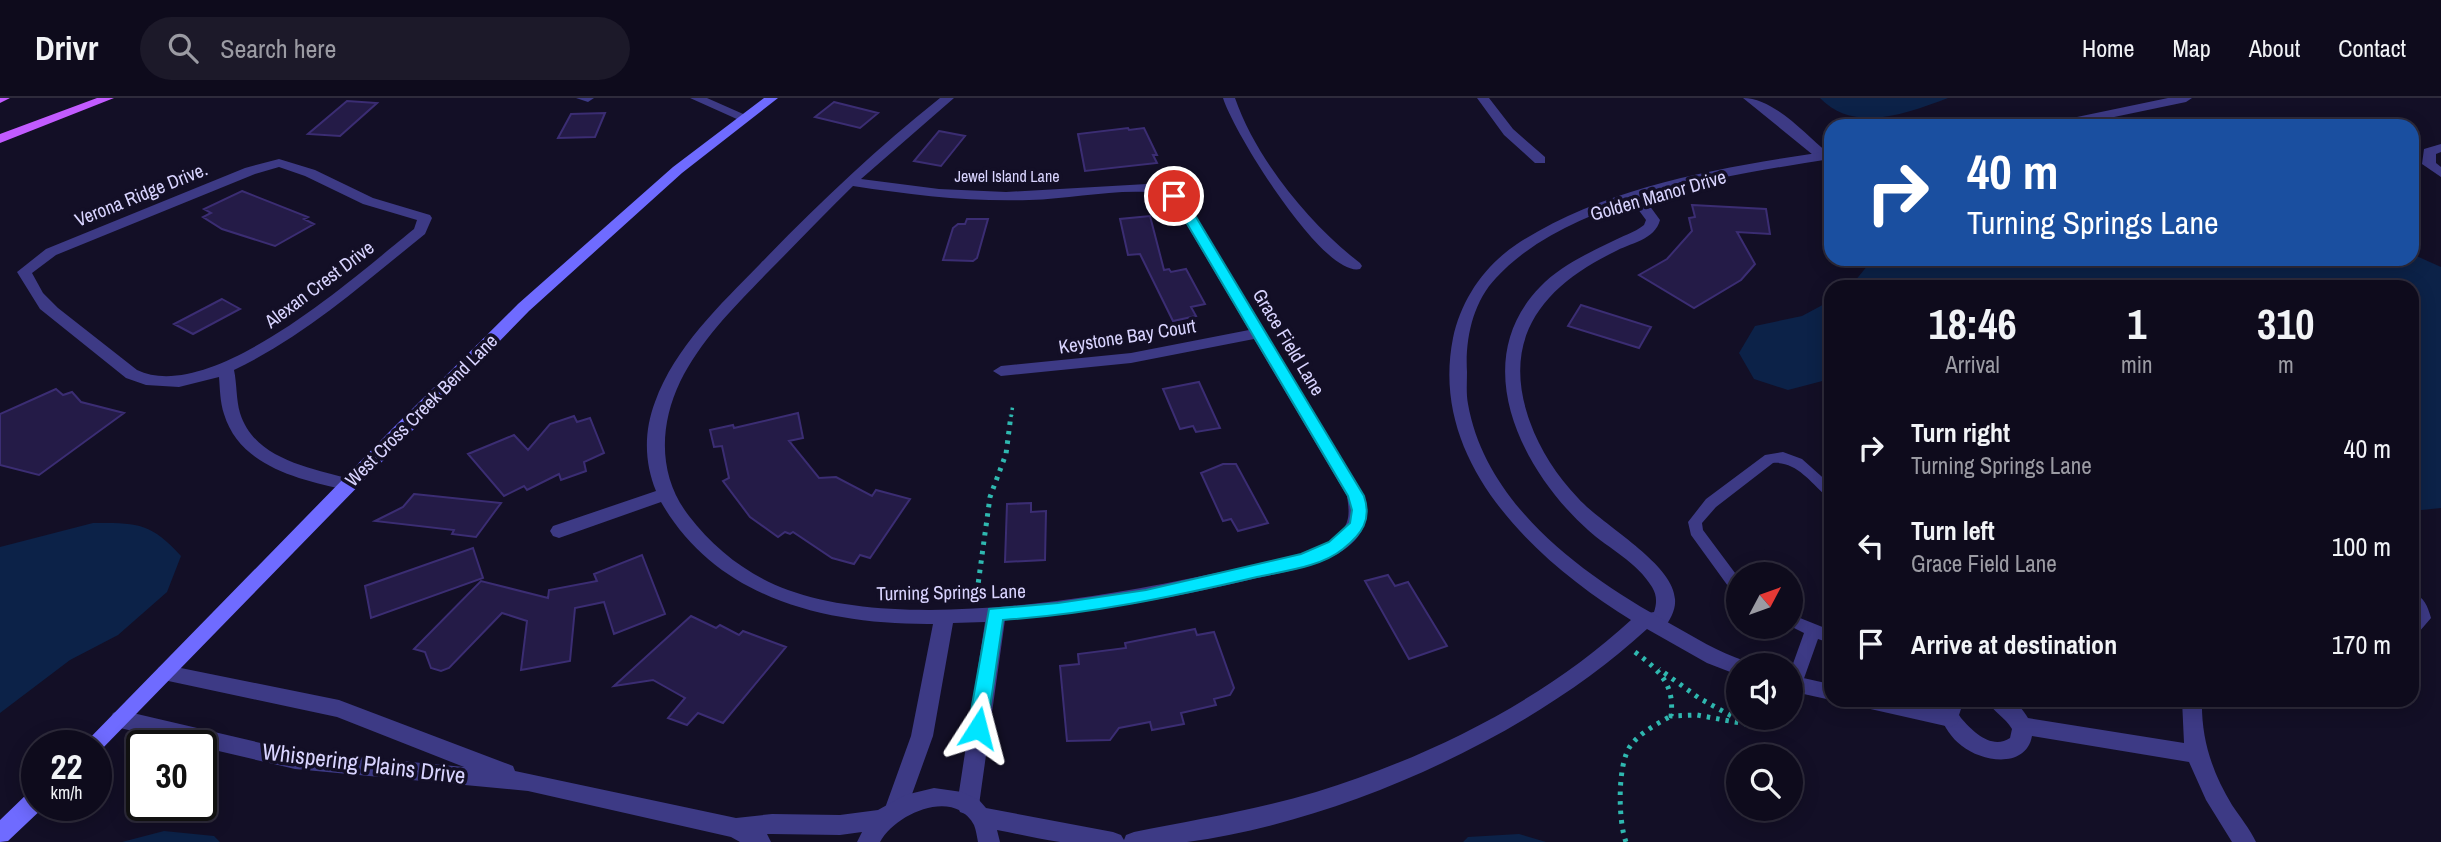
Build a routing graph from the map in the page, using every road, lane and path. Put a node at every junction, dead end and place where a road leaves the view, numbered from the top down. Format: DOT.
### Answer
graph roads {
  1 [pos="108,98"];
  2 [pos="582,98"];
  3 [pos="588,98"];
  4 [pos="696,98"];
  5 [pos="772,98"];
  6 [pos="947,98"];
  7 [pos="1229,98"];
  8 [pos="1483,98"];
  9 [pos="1749,98"];
  10 [pos="2186,98"];
  11 [pos="744,117"];
  12 [pos="2086,119"];
  13 [pos="0,139"];
  14 [pos="2441,148"];
  15 [pos="1824,153"];
  16 [pos="1824,156"];
  17 [pos="1540,160"];
  18 [pos="2441,173"];
  19 [pos="851,182"];
  20 [pos="1163,191"];
  21 [pos="1636,197"];
  22 [pos="425,218"];
  23 [pos="1355,266"];
  24 [pos="24,272"];
  25 [pos="1259,333"];
  26 [pos="226,370"];
  27 [pos="1001,371"];
  28 [pos="1013,404"];
  29 [pos="347,485"];
  30 [pos="1824,486"];
  31 [pos="665,494"];
  32 [pos="1358,525"];
  33 [pos="559,531"];
  34 [pos="1726,572"];
  35 [pos="977,592"];
  36 [pos="996,614"];
  37 [pos="944,617"];
  38 [pos="1644,620"];
  39 [pos="1803,626"];
  40 [pos="1813,631"];
  41 [pos="1824,635"];
  42 [pos="1620,641"];
  43 [pos="1803,656"];
  44 [pos="1726,661"];
  45 [pos="1659,670"];
  46 [pos="166,673"];
  47 [pos="1803,686"];
  48 [pos="1824,691"];
  49 [pos="1933,707"];
  50 [pos="2006,707"];
  51 [pos="2192,707"];
  52 [pos="1952,709"];
  53 [pos="1671,716"];
  54 [pos="120,719"];
  55 [pos="2022,726"];
  56 [pos="109,730"];
  57 [pos="2196,754"];
  58 [pos="528,782"];
  59 [pos="975,811"];
  60 [pos="21,814"];
  61 [pos="888,814"];
  62 [pos="736,828"];
  63 [pos="0,834"];
  64 [pos="760,842"];
  65 [pos="868,842"];
  66 [pos="989,842"];
  67 [pos="1113,842"];
  68 [pos="1134,842"];
  69 [pos="1626,842"];
  70 [pos="2245,842"];
  1 -- 13 [label="main road"];
  2 -- 3 [label="street"];
  4 -- 11 [label="street"];
  5 -- 11 [label="main road, West Cross Creek Bend Lane"];
  6 -- 19 [label="street, Turning Springs Lane"];
  7 -- 23 [label="street"];
  8 -- 17 [label="street"];
  9 -- 15 [label="street"];
  10 -- 12 [label="street"];
  11 -- 29 [label="main road, West Cross Creek Bend Lane"];
  14 -- 18 [label="street"];
  16 -- 21 [label="street, Golden Manor Drive"];
  19 -- 20 [label="street, Jewel Island Lane"];
  19 -- 31 [label="street, Turning Springs Lane"];
  20 -- 25 [label="street, Grace Field Lane"];
  21 -- 38 [label="street"];
  21 -- 38 [label="street, Golden Manor Drive"];
  22 -- 24 [label="street, Verona Ridge Drive."];
  22 -- 26 [label="street, Alexan Crest Drive"];
  24 -- 26 [label="street, Alexan Crest Drive"];
  25 -- 27 [label="street, Keystone Bay Court"];
  25 -- 32 [label="street, Grace Field Lane"];
  26 -- 29 [label="street"];
  28 -- 35 [label="path"];
  29 -- 46 [label="main road, West Cross Creek Bend Lane"];
  30 -- 34 [label="lane"];
  31 -- 33 [label="street"];
  31 -- 37 [label="street, Turning Springs Lane"];
  32 -- 36 [label="street, Turning Springs Lane"];
  36 -- 37 [label="street, Turning Springs Lane"];
  36 -- 59 [label="street"];
  37 -- 61 [label="street"];
  38 -- 42 [label="street"];
  38 -- 44 [label="street, Golden Manor Drive"];
  39 -- 40 [label="lane"];
  40 -- 41 [label="lane"];
  40 -- 43 [label="lane"];
  42 -- 45 [label="path"];
  42 -- 68 [label="street"];
  45 -- 53 [label="path"];
  45 -- 53 [label="path"];
  46 -- 54 [label="main road, West Cross Creek Bend Lane"];
  46 -- 58 [label="street, Whispering Plains Drive"];
  47 -- 48 [label="street"];
  49 -- 52 [label="street"];
  50 -- 55 [label="street"];
  51 -- 57 [label="street"];
  52 -- 55 [label="street"];
  53 -- 69 [label="path"];
  54 -- 56 [label="main road, West Cross Creek Bend Lane"];
  54 -- 58 [label="street, Whispering Plains Drive"];
  55 -- 57 [label="street"];
  57 -- 70 [label="street"];
  58 -- 62 [label="street, Whispering Plains Drive"];
  59 -- 61 [label="street, Whispering Plains Drive"];
  59 -- 66 [label="street"];
  59 -- 67 [label="street"];
  60 -- 63 [label="main road"];
  61 -- 62 [label="street, Whispering Plains Drive"];
  61 -- 65 [label="street"];
  62 -- 64 [label="street, Whispering Plains Drive"];
}
